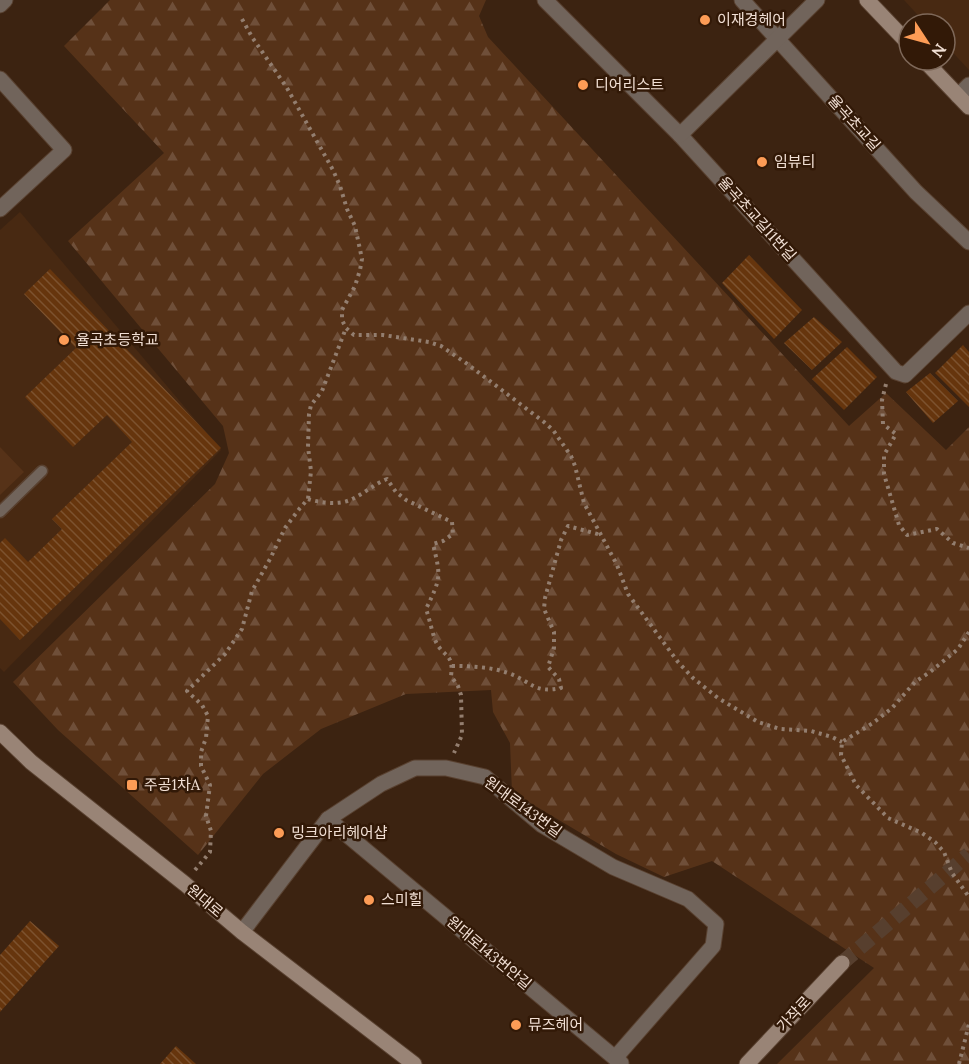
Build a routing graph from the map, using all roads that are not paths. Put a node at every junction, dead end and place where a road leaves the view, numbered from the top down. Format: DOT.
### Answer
graph roads {
  1 [pos="5,0"];
  2 [pos="545,0"];
  3 [pos="742,0"];
  4 [pos="817,0"];
  5 [pos="867,0"];
  6 [pos="0,5"];
  7 [pos="897,31"];
  8 [pos="778,38"];
  9 [pos="940,72"];
  10 [pos="0,79"];
  11 [pos="964,90"];
  12 [pos="969,107"];
  13 [pos="680,135"];
  14 [pos="0,209"];
  15 [pos="969,242"];
  16 [pos="969,313"];
  17 [pos="42,471"];
  18 [pos="0,512"];
  19 [pos="0,732"];
  20 [pos="328,819"];
  21 [pos="242,932"];
  22 [pos="842,963"];
  23 [pos="619,1061"];
  24 [pos="414,1064"];
  25 [pos="747,1064"];
  1 -- 6 [label="street"];
  2 -- 13 [label="street, 율곡초교길11번길"];
  3 -- 8 [label="street, 율곡초교길"];
  4 -- 8 [label="street"];
  5 -- 7 [label="street"];
  8 -- 13 [label="street"];
  8 -- 15 [label="street, 율곡초교길"];
  9 -- 11 [label="street"];
  10 -- 14 [label="street"];
  11 -- 12 [label="street"];
  13 -- 16 [label="street, 율곡초교길11번길"];
  17 -- 18 [label="lane"];
  19 -- 21 [label="street, 원대로"];
  20 -- 21 [label="street, 원대로143번길"];
  20 -- 23 [label="street, 원대로143번안길"];
  20 -- 23 [label="street, 원대로143번길"];
  21 -- 24 [label="street, 원대로"];
  22 -- 25 [label="street, 가작로"];
}
